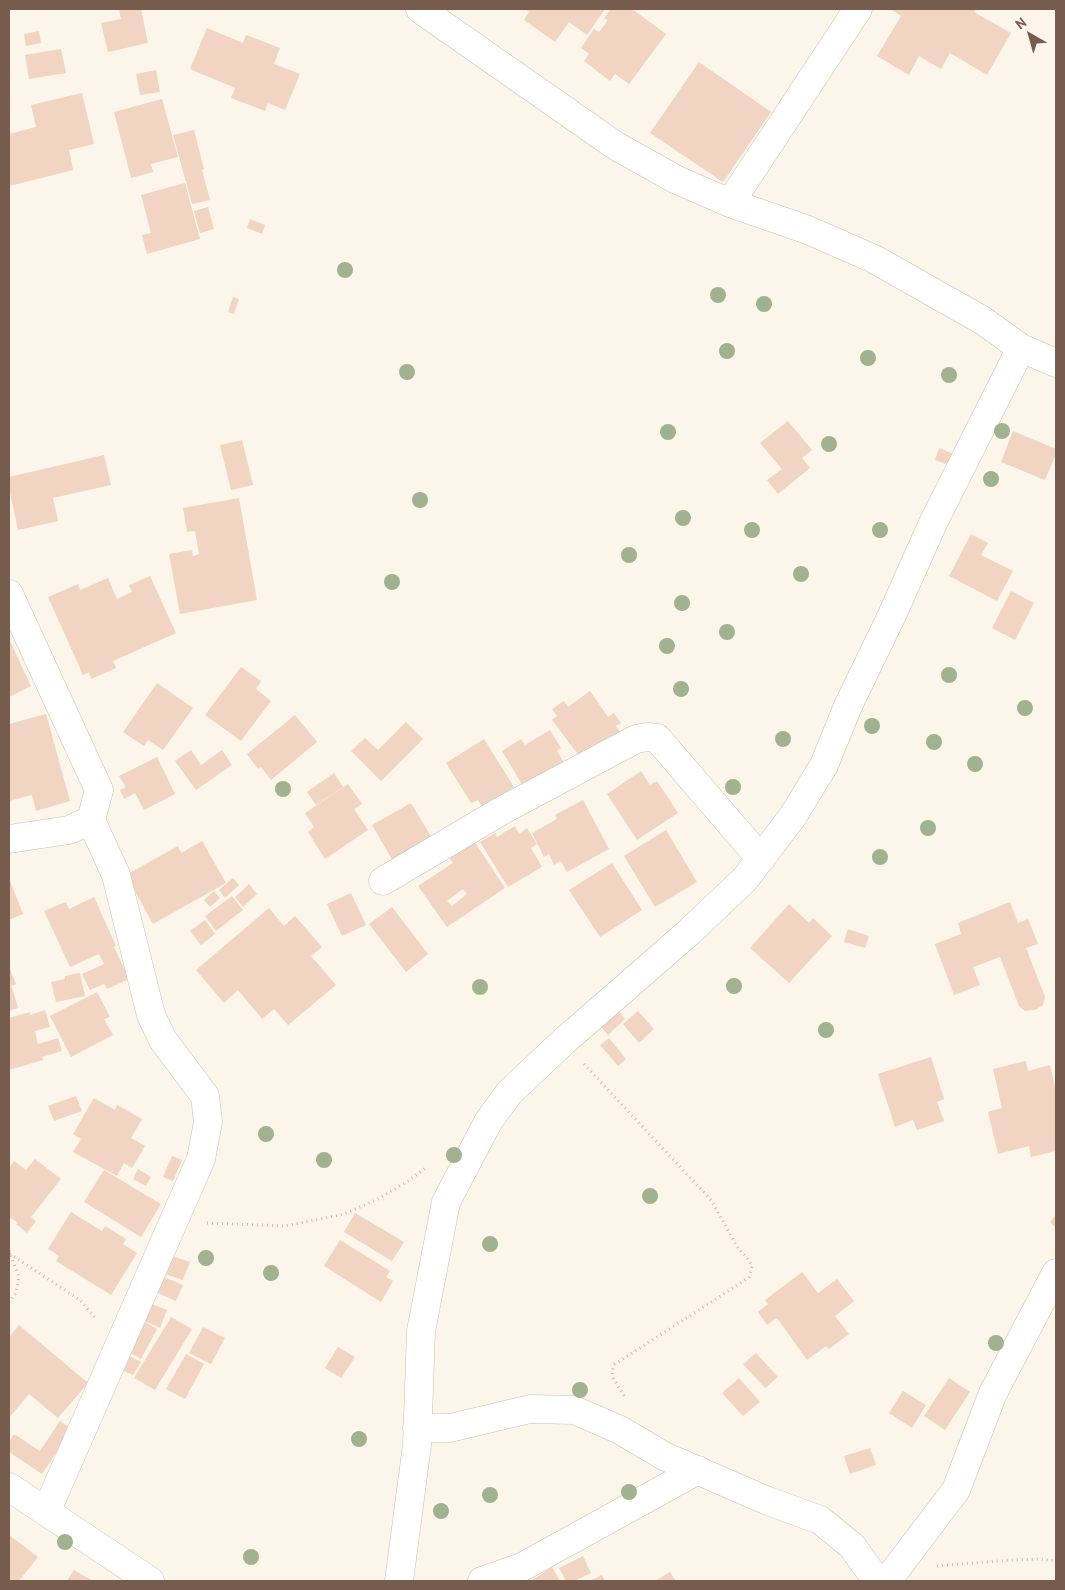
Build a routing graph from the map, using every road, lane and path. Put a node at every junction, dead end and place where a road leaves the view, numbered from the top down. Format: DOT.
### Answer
graph roads {
  1 [pos="420,9"];
  2 [pos="858,9"];
  3 [pos="730,202"];
  4 [pos="1021,348"];
  5 [pos="1056,362"];
  6 [pos="9,594"];
  7 [pos="91,820"];
  8 [pos="9,839"];
  9 [pos="761,859"];
  10 [pos="383,881"];
  11 [pos="563,1042"];
  12 [pos="432,1163"];
  13 [pos="173,1222"];
  14 [pos="10,1253"];
  15 [pos="1056,1273"];
  16 [pos="9,1302"];
  17 [pos="119,1347"];
  18 [pos="627,1400"];
  19 [pos="417,1428"];
  20 [pos="698,1470"];
  21 [pos="9,1487"];
  22 [pos="46,1512"];
  23 [pos="906,1556"];
  24 [pos="1056,1561"];
  25 [pos="150,1581"];
  26 [pos="399,1581"];
  27 [pos="482,1581"];
  28 [pos="877,1581"];
  29 [pos="888,1581"];
  1 -- 3 [label="street"];
  2 -- 3 [label="street"];
  3 -- 4 [label="street"];
  4 -- 5 [label="street"];
  4 -- 9 [label="street"];
  6 -- 7 [label="street"];
  7 -- 8 [label="street"];
  7 -- 13 [label="street"];
  9 -- 10 [label="street"];
  9 -- 11 [label="street"];
  11 -- 18 [label="path"];
  11 -- 19 [label="street"];
  12 -- 13 [label="path"];
  13 -- 17 [label="street"];
  14 -- 16 [label="path"];
  14 -- 17 [label="path"];
  15 -- 23 [label="street"];
  17 -- 22 [label="street"];
  19 -- 20 [label="street"];
  19 -- 26 [label="street"];
  20 -- 27 [label="street"];
  20 -- 28 [label="street"];
  21 -- 22 [label="street"];
  22 -- 25 [label="street"];
  23 -- 24 [label="path"];
  23 -- 29 [label="street"];
}
